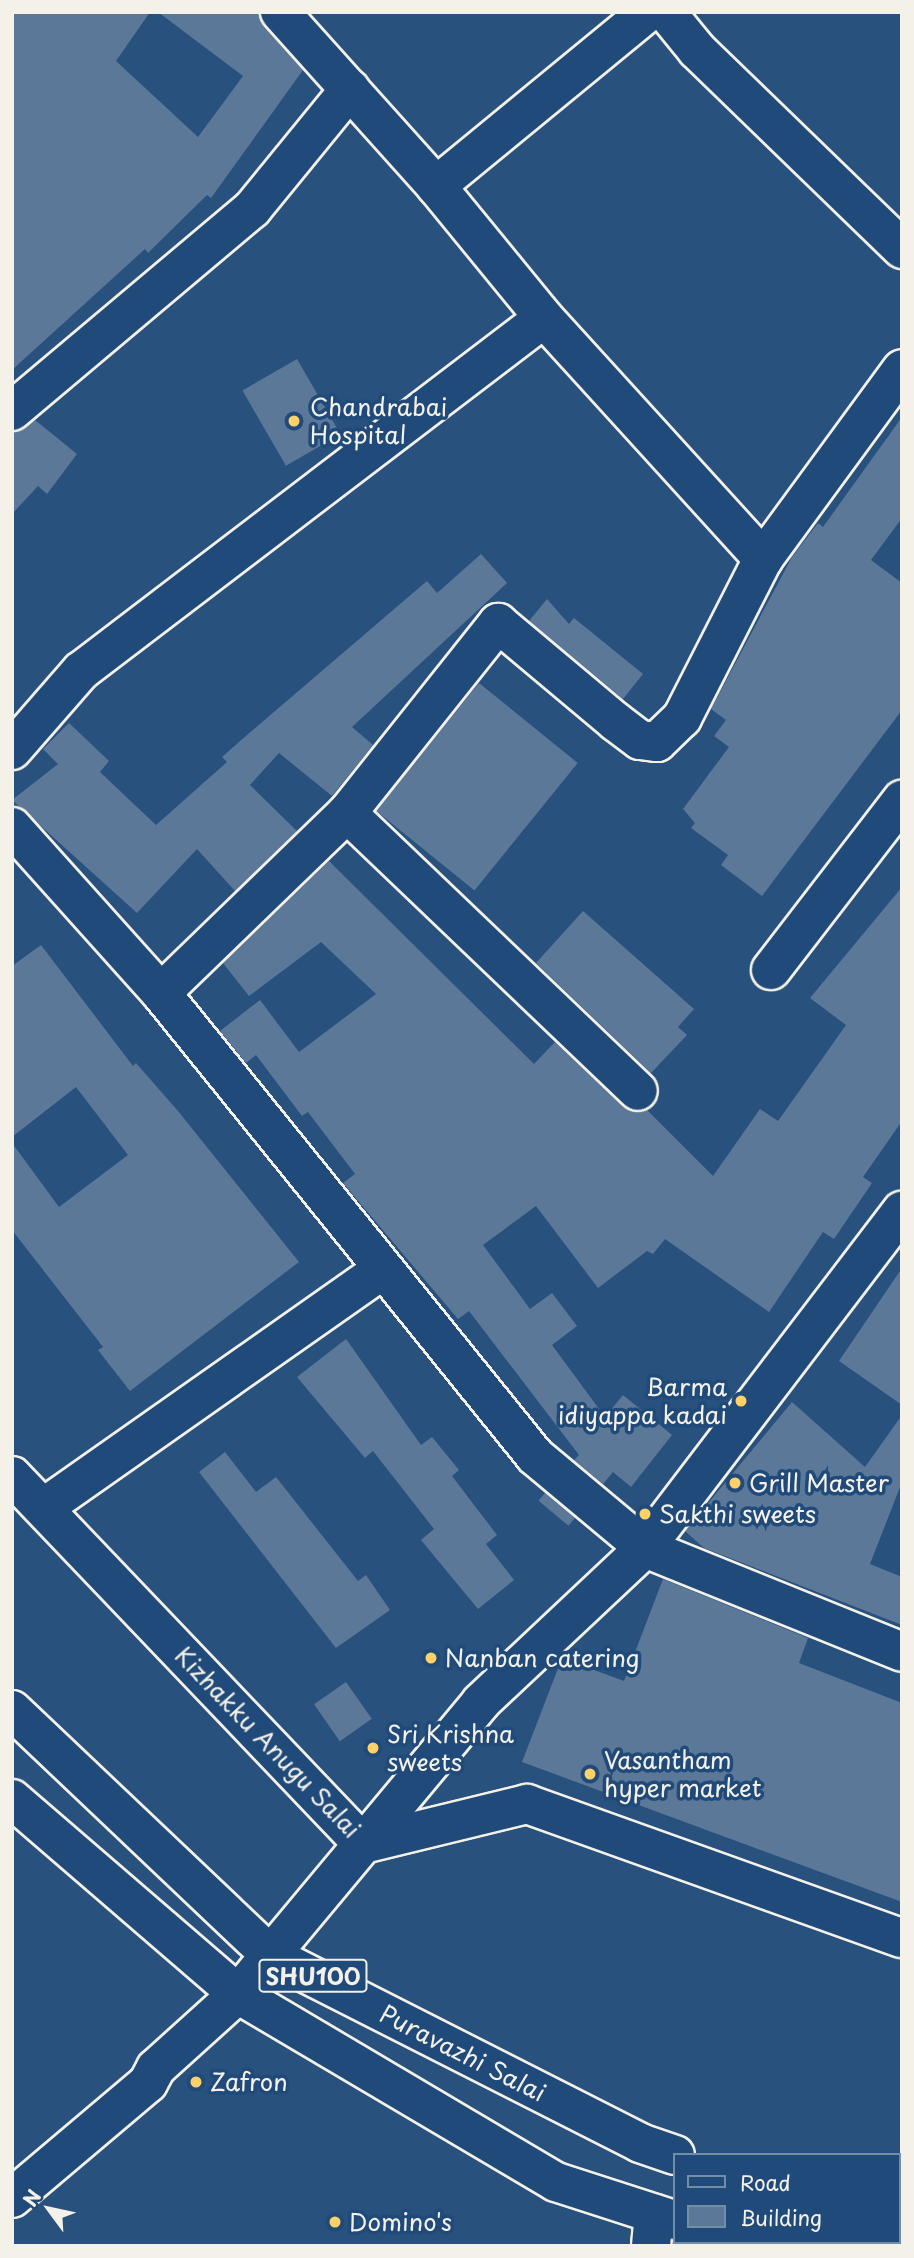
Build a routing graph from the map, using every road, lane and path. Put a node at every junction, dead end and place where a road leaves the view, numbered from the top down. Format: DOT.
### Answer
graph roads {
  1 [pos="279,12"];
  2 [pos="648,12"];
  3 [pos="666,12"];
  4 [pos="350,89"];
  5 [pos="436,186"];
  6 [pos="902,248"];
  7 [pos="544,318"];
  8 [pos="902,369"];
  9 [pos="12,411"];
  10 [pos="763,559"];
  11 [pos="12,750"];
  12 [pos="902,800"];
  13 [pos="347,813"];
  14 [pos="12,827"];
  15 [pos="771,970"];
  16 [pos="161,993"];
  17 [pos="638,1091"];
  18 [pos="902,1211"];
  19 [pos="383,1269"];
  20 [pos="12,1476"];
  21 [pos="46,1506"];
  22 [pos="645,1548"];
  23 [pos="902,1652"];
  24 [pos="12,1710"];
  25 [pos="12,1799"];
  26 [pos="363,1844"];
  27 [pos="902,1938"];
  28 [pos="270,1955"];
  29 [pos="238,1994"];
  30 [pos="673,2154"];
  31 [pos="12,2198"];
  32 [pos="660,2227"];
  1 -- 4 [label="street"];
  2 -- 5 [label="street"];
  3 -- 6 [label="street"];
  4 -- 5 [label="street"];
  4 -- 9 [label="street"];
  5 -- 7 [label="street"];
  7 -- 10 [label="street"];
  7 -- 11 [label="street"];
  8 -- 10 [label="street"];
  10 -- 13 [label="street"];
  12 -- 15 [label="street"];
  13 -- 16 [label="street"];
  13 -- 17 [label="street"];
  14 -- 16 [label="street"];
  16 -- 19 [label="street"];
  18 -- 22 [label="street"];
  19 -- 21 [label="street"];
  19 -- 22 [label="street"];
  20 -- 21 [label="street, Kizhakku Anugu Salai"];
  21 -- 26 [label="street, Kizhakku Anugu Salai"];
  22 -- 23 [label="street"];
  22 -- 26 [label="street"];
  24 -- 28 [label="street, Puravazhi Salai / SHU100"];
  25 -- 29 [label="street, SHU100"];
  26 -- 27 [label="street, Kizhakku Anugu Salai"];
  26 -- 28 [label="street"];
  28 -- 29 [label="street"];
  28 -- 30 [label="street, Puravazhi Salai / SHU100"];
  29 -- 31 [label="street"];
  29 -- 32 [label="street, SHU100"];
}
